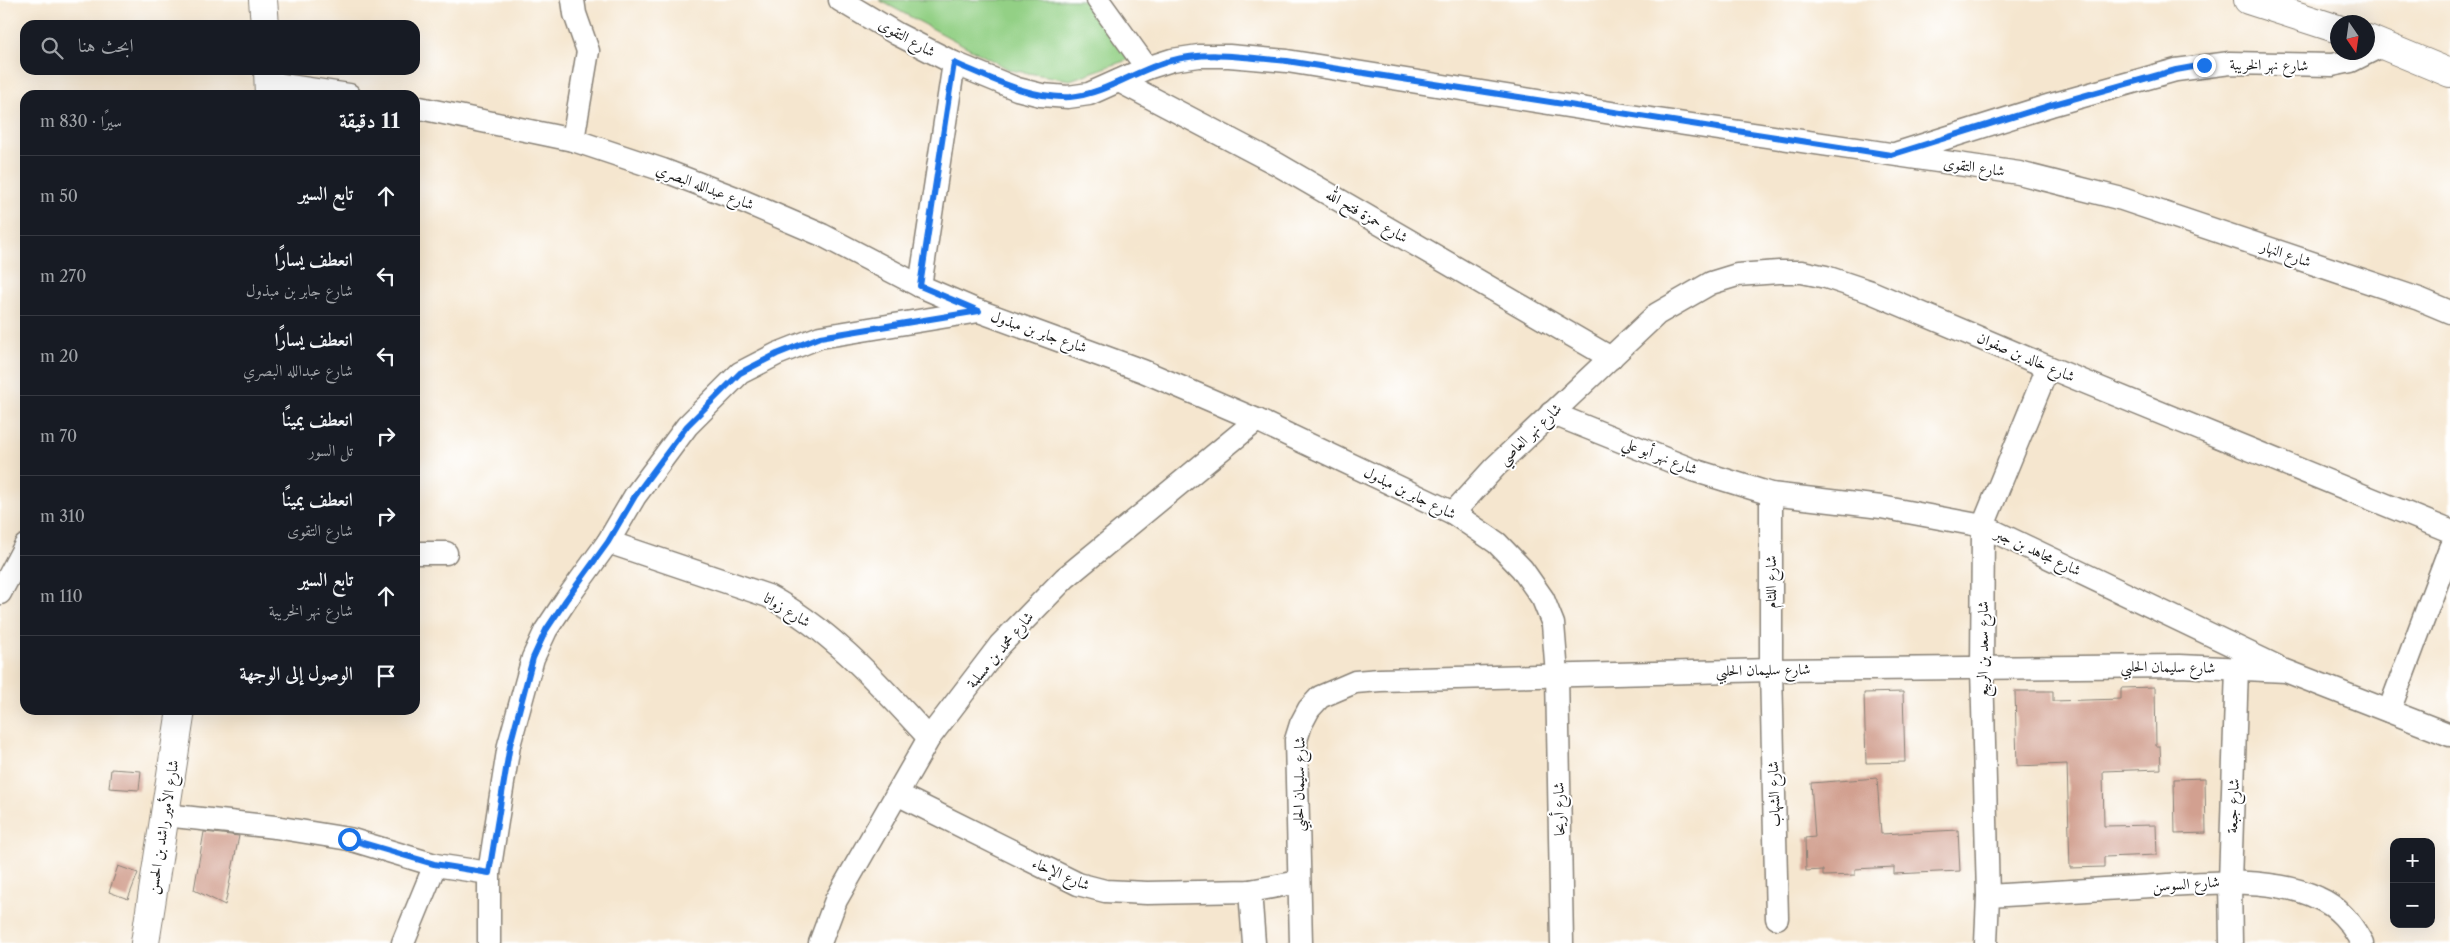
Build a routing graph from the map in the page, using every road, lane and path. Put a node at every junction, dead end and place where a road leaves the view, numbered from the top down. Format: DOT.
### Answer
graph roads {
  1 [pos="263,0"];
  2 [pos="573,0"];
  3 [pos="840,0"];
  4 [pos="1098,0"];
  5 [pos="2248,0"];
  6 [pos="265,20"];
  7 [pos="2330,27"];
  8 [pos="2376,42"];
  9 [pos="954,63"];
  10 [pos="1147,68"];
  11 [pos="2450,73"];
  12 [pos="1119,81"];
  13 [pos="269,83"];
  14 [pos="316,90"];
  15 [pos="420,108"];
  16 [pos="573,140"];
  17 [pos="1891,155"];
  18 [pos="2122,199"];
  19 [pos="920,286"];
  20 [pos="979,311"];
  21 [pos="2450,312"];
  22 [pos="1611,358"];
  23 [pos="2048,367"];
  24 [pos="1551,413"];
  25 [pos="1257,420"];
  26 [pos="1771,494"];
  27 [pos="1453,513"];
  28 [pos="1983,526"];
  29 [pos="2450,531"];
  30 [pos="608,542"];
  31 [pos="2450,548"];
  32 [pos="420,553"];
  33 [pos="446,553"];
  34 [pos="20,555"];
  35 [pos="0,593"];
  36 [pos="1982,668"];
  37 [pos="2237,668"];
  38 [pos="1771,670"];
  39 [pos="2286,671"];
  40 [pos="1557,674"];
  41 [pos="2389,711"];
  42 [pos="180,715"];
  43 [pos="2450,735"];
  44 [pos="929,738"];
  45 [pos="897,794"];
  46 [pos="165,815"];
  47 [pos="434,864"];
  48 [pos="489,873"];
  49 [pos="1299,882"];
  50 [pos="2230,882"];
  51 [pos="1250,891"];
  52 [pos="1988,896"];
  53 [pos="1777,918"];
  54 [pos="145,943"];
  55 [pos="402,943"];
  56 [pos="489,943"];
  57 [pos="820,943"];
  58 [pos="1254,943"];
  59 [pos="1302,943"];
  60 [pos="1562,943"];
  61 [pos="1986,943"];
  62 [pos="2231,943"];
  63 [pos="2362,943"];
  1 -- 6 [label="street"];
  2 -- 16 [label="street"];
  3 -- 9 [label="street, شارع التقوى"];
  4 -- 10 [label="street"];
  5 -- 7 [label="street"];
  8 -- 11 [label="street"];
  8 -- 17 [label="street, شارع نهر الخريبة"];
  9 -- 12 [label="street, شارع التقوى"];
  9 -- 19 [label="street"];
  10 -- 12 [label="street, شارع التقوى"];
  10 -- 17 [label="street, شارع التقوى"];
  12 -- 22 [label="street, شارع حمزة فتح الله"];
  13 -- 14 [label="street"];
  15 -- 16 [label="street, شارع عبدالله البصري"];
  16 -- 19 [label="street, شارع عبدالله البصري"];
  17 -- 18 [label="street, شارع التقوى"];
  18 -- 21 [label="street, شارع النهار"];
  19 -- 20 [label="street, شارع عبدالله البصري"];
  20 -- 25 [label="street, شارع جابر بن مبذول"];
  20 -- 30 [label="street, شارع جابر بن مبذول"];
  22 -- 23 [label="street, شارع خالد بن صفوان"];
  22 -- 24 [label="street, شارع نهر العاصي"];
  23 -- 28 [label="street, شارع سعد بن الربيع"];
  23 -- 29 [label="street, شارع خالد بن صفوان"];
  24 -- 26 [label="street, شارع نهر أبو علي"];
  24 -- 27 [label="street, شارع نهر العاصي"];
  25 -- 27 [label="street, شارع جابر بن مبذول"];
  25 -- 44 [label="street, شارع محمد بن مسلمة"];
  26 -- 28 [label="street, شارع مجاهد بن جبر"];
  26 -- 38 [label="street, شارع اللثام"];
  27 -- 40 [label="street, شارع جابر بن مبذول"];
  28 -- 36 [label="street, شارع سعد بن الربيع"];
  28 -- 39 [label="street, شارع مجاهد بن جبر"];
  30 -- 44 [label="street, شارع زواتا"];
  30 -- 48 [label="street, شارع جابر بن مبذول"];
  31 -- 41 [label="street"];
  32 -- 33 [label="street"];
  34 -- 35 [label="street"];
  36 -- 37 [label="street, شارع سليمان الحلبي"];
  36 -- 38 [label="street, شارع سليمان الحلبي"];
  36 -- 52 [label="street, شارع سعد بن الربيع"];
  37 -- 39 [label="street, شارع سليمان الحلبي"];
  37 -- 50 [label="street, شارع جبعة"];
  38 -- 40 [label="street, شارع سليمان الحلبي"];
  38 -- 53 [label="street, شارع الشهاب"];
  39 -- 41 [label="street, شارع سليمان الحلبي"];
  40 -- 49 [label="street, شارع سليمان الحلبي"];
  40 -- 60 [label="street, شارع أريحا"];
  41 -- 43 [label="street, شارع سليمان الحلبي"];
  42 -- 46 [label="street, شارع الأمير راشد بن الحسن"];
  44 -- 45 [label="street, شارع محمد بن مسلمة"];
  45 -- 51 [label="street, شارع الإخاء"];
  45 -- 57 [label="street, شارع محمد بن مسلمة"];
  46 -- 47 [label="street"];
  46 -- 54 [label="street, شارع الأمير راشد بن الحسن"];
  47 -- 48 [label="street"];
  47 -- 55 [label="street"];
  48 -- 56 [label="street, شارع جابر بن مبذول"];
  49 -- 51 [label="street, شارع الإخاء"];
  49 -- 59 [label="street, شارع سليمان الحلبي"];
  50 -- 52 [label="street, شارع السوسن"];
  50 -- 62 [label="street, شارع جبعة"];
  50 -- 63 [label="street, شارع السوسن"];
  51 -- 58 [label="street"];
  52 -- 61 [label="street, شارع سعد بن الربيع"];
}
